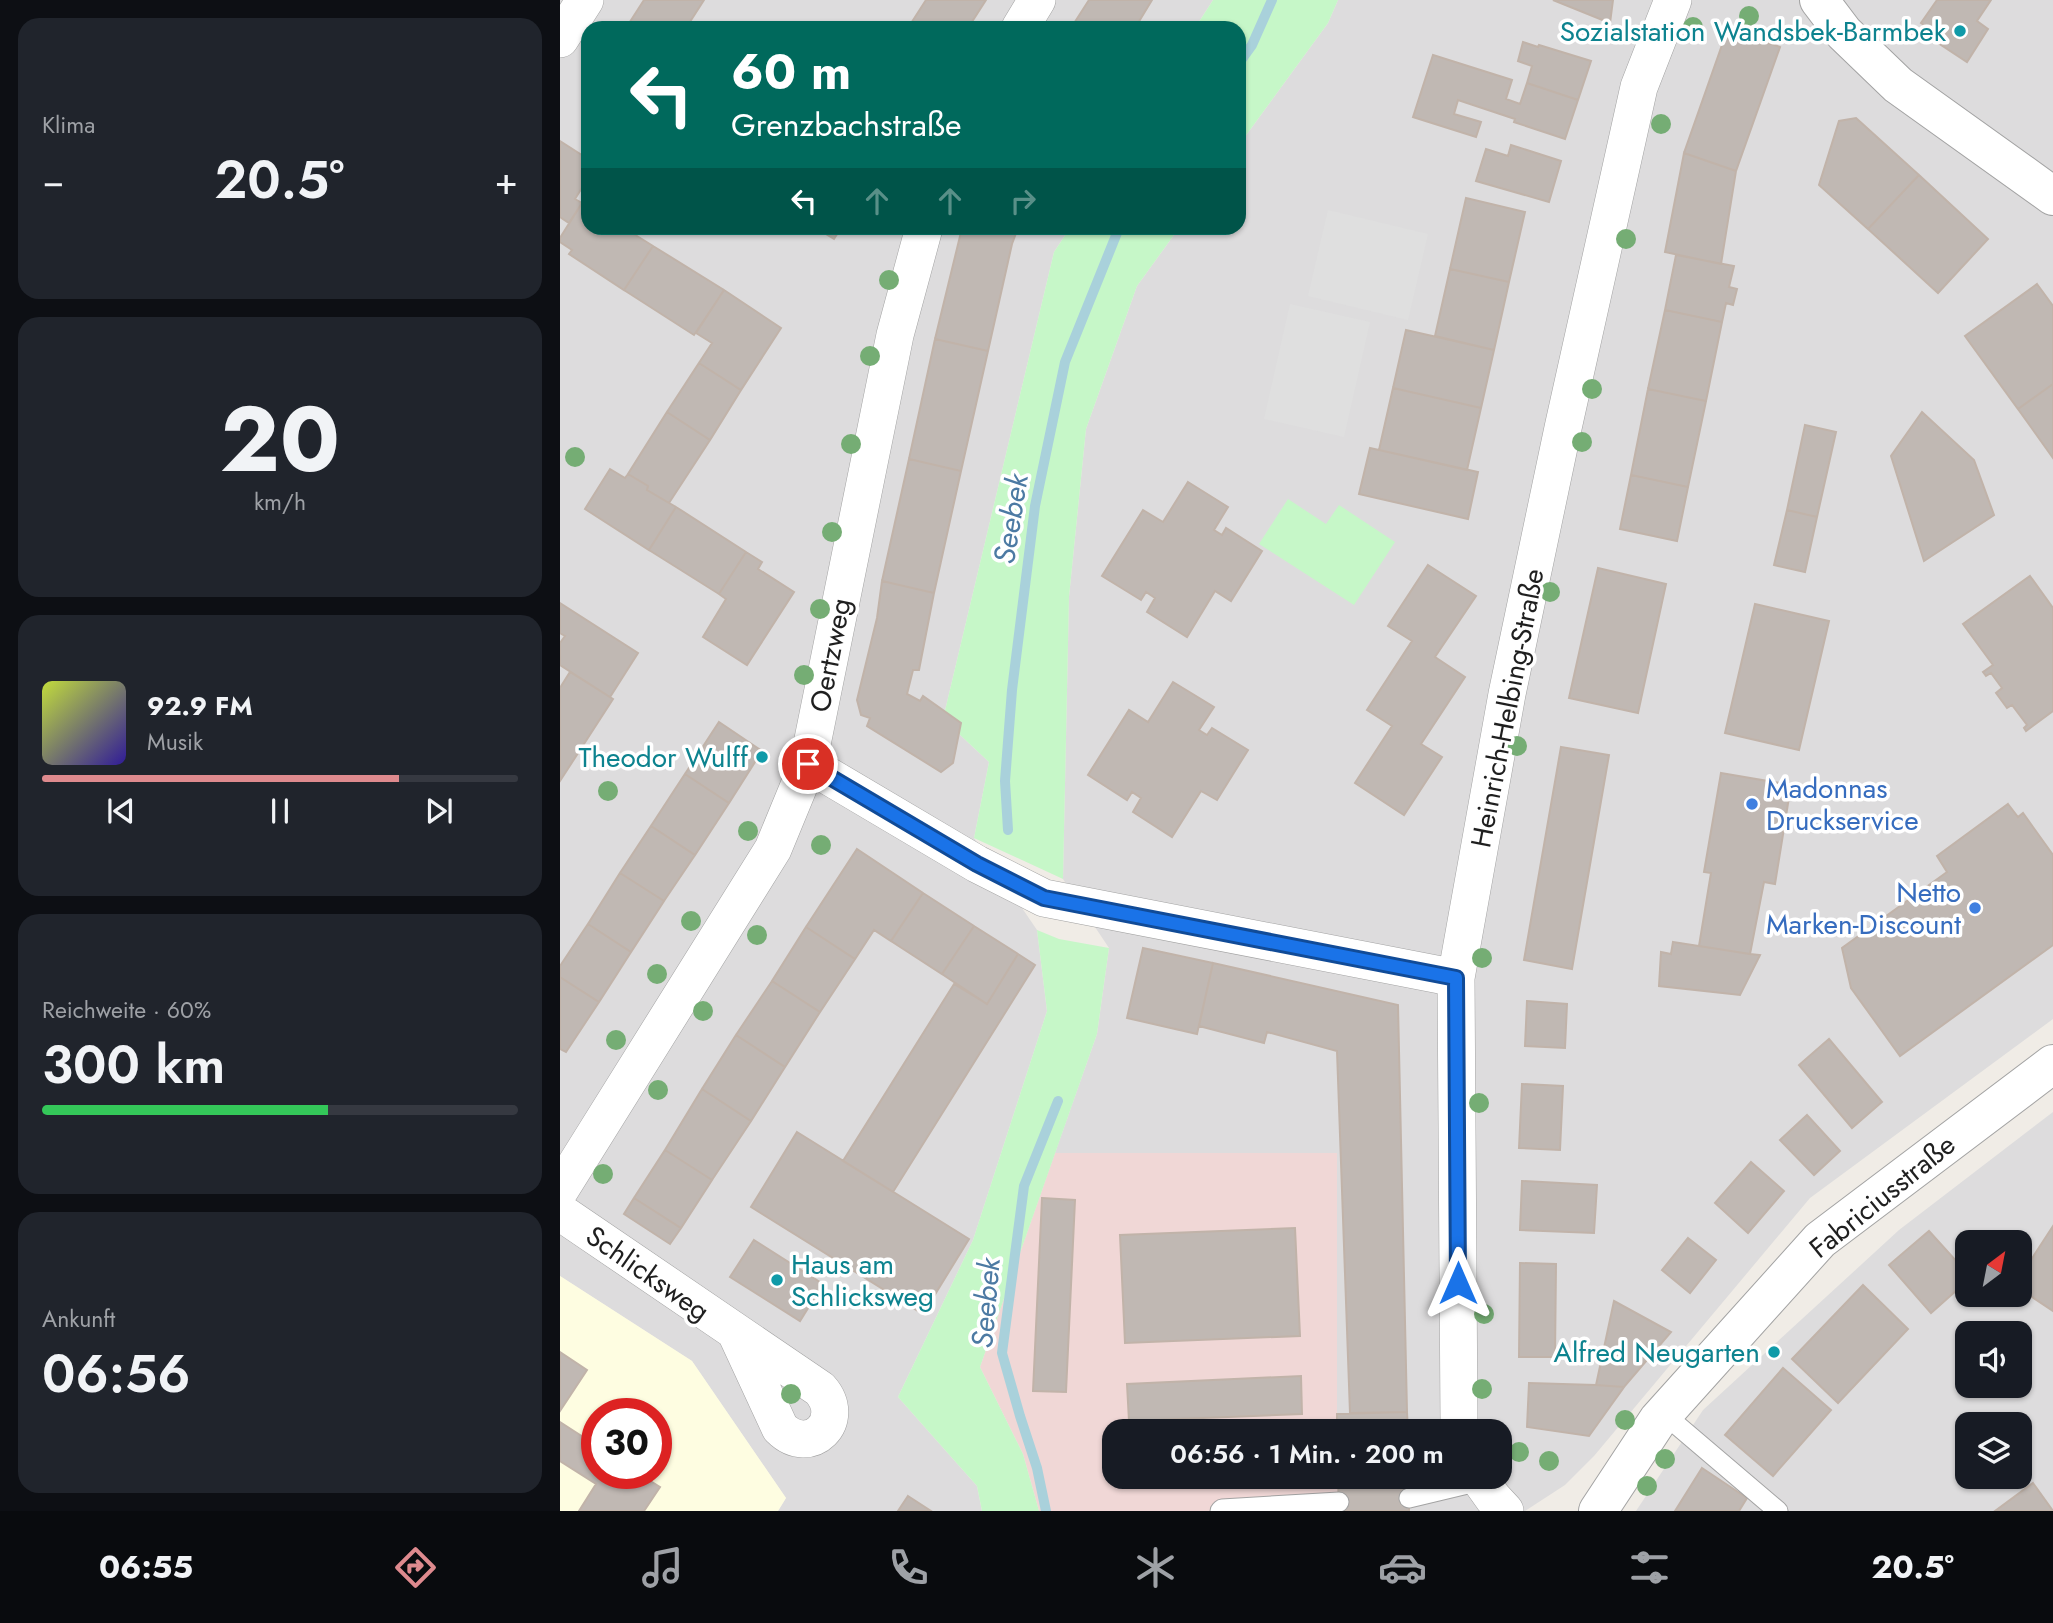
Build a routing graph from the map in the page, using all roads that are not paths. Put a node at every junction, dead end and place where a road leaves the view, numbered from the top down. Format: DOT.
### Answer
graph roads {
  1 [pos="585,0"];
  2 [pos="1037,0"];
  3 [pos="1673,0"];
  4 [pos="1819,0"];
  5 [pos="1024,21"];
  6 [pos="560,39"];
  7 [pos="2053,196"];
  8 [pos="922,235"];
  9 [pos="808,764"];
  10 [pos="1456,978"];
  11 [pos="2053,1064"];
  12 [pos="560,1190"];
  13 [pos="560,1212"];
  14 [pos="736,1334"];
  15 [pos="1664,1414"];
  16 [pos="1459,1419"];
  17 [pos="1442,1489"];
  18 [pos="1487,1489"];
  19 [pos="1409,1498"];
  20 [pos="1336,1507"];
  21 [pos="1220,1511"];
  22 [pos="1505,1511"];
  23 [pos="1598,1511"];
  24 [pos="1778,1511"];
  1 -- 6 [label="street"];
  2 -- 5 [label="street"];
  3 -- 10 [label="street, Heinrich-Helbing-Straße"];
  4 -- 7 [label="street"];
  8 -- 9 [label="street, Oertzweg"];
  9 -- 10 [label="street"];
  9 -- 12 [label="street, Oertzweg"];
  10 -- 16 [label="street, Heinrich-Helbing-Straße"];
  11 -- 15 [label="street, Fabriciusstraße"];
  13 -- 14 [label="street, Schlicksweg"];
  15 -- 23 [label="street, Fabriciusstraße"];
  15 -- 24 [label="lane"];
  17 -- 19 [label="lane"];
  18 -- 22 [label="street"];
  20 -- 21 [label="lane"];
}
